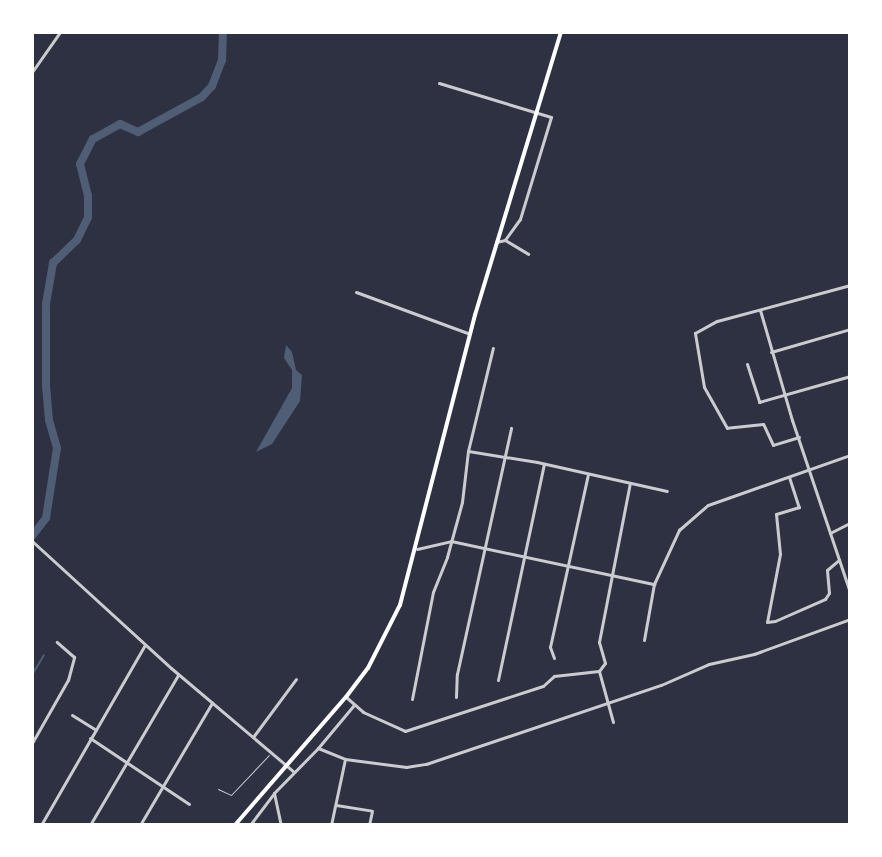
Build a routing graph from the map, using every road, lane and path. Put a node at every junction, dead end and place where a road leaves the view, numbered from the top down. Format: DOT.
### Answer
graph roads {
  1 [pos="60,32"];
  2 [pos="561,32"];
  3 [pos="32,72"];
  4 [pos="439,83"];
  5 [pos="537,112"];
  6 [pos="505,240"];
  7 [pos="496,242"];
  8 [pos="528,254"];
  9 [pos="850,285"];
  10 [pos="356,292"];
  11 [pos="760,310"];
  12 [pos="850,329"];
  13 [pos="470,334"];
  14 [pos="493,348"];
  15 [pos="771,352"];
  16 [pos="747,364"];
  17 [pos="850,376"];
  18 [pos="785,394"];
  19 [pos="511,428"];
  20 [pos="799,437"];
  21 [pos="468,451"];
  22 [pos="850,455"];
  23 [pos="503,459"];
  24 [pos="544,464"];
  25 [pos="809,468"];
  26 [pos="588,474"];
  27 [pos="788,475"];
  28 [pos="630,483"];
  29 [pos="667,491"];
  30 [pos="850,523"];
  31 [pos="830,533"];
  32 [pos="32,541"];
  33 [pos="451,541"];
  34 [pos="484,547"];
  35 [pos="417,549"];
  36 [pos="525,557"];
  37 [pos="839,560"];
  38 [pos="567,567"];
  39 [pos="850,567"];
  40 [pos="843,570"];
  41 [pos="610,576"];
  42 [pos="654,584"];
  43 [pos="850,592"];
  44 [pos="850,619"];
  45 [pos="644,640"];
  46 [pos="57,642"];
  47 [pos="145,645"];
  48 [pos="554,658"];
  49 [pos="599,671"];
  50 [pos="178,675"];
  51 [pos="296,679"];
  52 [pos="498,680"];
  53 [pos="346,697"];
  54 [pos="456,697"];
  55 [pos="412,699"];
  56 [pos="607,701"];
  57 [pos="212,703"];
  58 [pos="354,705"];
  59 [pos="72,715"];
  60 [pos="613,722"];
  61 [pos="96,730"];
  62 [pos="90,738"];
  63 [pos="253,738"];
  64 [pos="32,743"];
  65 [pos="318,748"];
  66 [pos="271,753"];
  67 [pos="345,759"];
  68 [pos="126,762"];
  69 [pos="287,766"];
  70 [pos="293,772"];
  71 [pos="163,787"];
  72 [pos="218,789"];
  73 [pos="274,793"];
  74 [pos="189,804"];
  75 [pos="336,805"];
  76 [pos="41,825"];
  77 [pos="90,825"];
  78 [pos="140,825"];
  79 [pos="235,825"];
  80 [pos="250,825"];
  81 [pos="281,825"];
  82 [pos="331,825"];
  83 [pos="369,825"];
  1 -- 3 [label="street"];
  2 -- 5 [label="main road"];
  4 -- 5 [label="street"];
  5 -- 6 [label="street"];
  5 -- 7 [label="main road"];
  6 -- 7 [label="street"];
  6 -- 8 [label="street"];
  7 -- 13 [label="main road"];
  9 -- 11 [label="street"];
  10 -- 13 [label="street"];
  11 -- 15 [label="street"];
  11 -- 20 [label="street"];
  12 -- 15 [label="street"];
  13 -- 35 [label="main road"];
  14 -- 21 [label="street"];
  15 -- 18 [label="street"];
  16 -- 18 [label="street"];
  17 -- 18 [label="street"];
  18 -- 20 [label="street"];
  19 -- 23 [label="street"];
  20 -- 25 [label="street"];
  21 -- 23 [label="street"];
  21 -- 33 [label="street"];
  22 -- 25 [label="street"];
  23 -- 24 [label="street"];
  23 -- 34 [label="street"];
  24 -- 26 [label="street"];
  24 -- 36 [label="street"];
  25 -- 27 [label="street"];
  25 -- 31 [label="street"];
  26 -- 28 [label="street"];
  26 -- 38 [label="street"];
  27 -- 37 [label="street"];
  27 -- 42 [label="street"];
  28 -- 29 [label="street"];
  28 -- 41 [label="street"];
  30 -- 31 [label="street"];
  31 -- 37 [label="street"];
  32 -- 47 [label="street"];
  33 -- 34 [label="street"];
  33 -- 35 [label="street"];
  33 -- 55 [label="street"];
  34 -- 36 [label="street"];
  34 -- 54 [label="street"];
  35 -- 53 [label="main road"];
  36 -- 38 [label="street"];
  36 -- 52 [label="street"];
  37 -- 40 [label="street"];
  38 -- 41 [label="street"];
  38 -- 48 [label="street"];
  39 -- 40 [label="street"];
  40 -- 43 [label="street"];
  41 -- 42 [label="street"];
  41 -- 49 [label="street"];
  42 -- 45 [label="street"];
  44 -- 56 [label="street"];
  46 -- 64 [label="street"];
  47 -- 50 [label="street"];
  47 -- 61 [label="street"];
  49 -- 56 [label="street"];
  49 -- 58 [label="street"];
  50 -- 57 [label="street"];
  50 -- 68 [label="street"];
  51 -- 63 [label="street"];
  53 -- 58 [label="street"];
  53 -- 69 [label="main road"];
  56 -- 60 [label="street"];
  56 -- 67 [label="street"];
  57 -- 63 [label="street"];
  57 -- 71 [label="street"];
  58 -- 65 [label="street"];
  59 -- 61 [label="street"];
  61 -- 62 [label="street"];
  62 -- 68 [label="street"];
  62 -- 76 [label="street"];
  63 -- 66 [label="street"];
  65 -- 67 [label="street"];
  65 -- 70 [label="street"];
  66 -- 69 [label="street"];
  66 -- 72 [label="lane"];
  67 -- 75 [label="street"];
  68 -- 71 [label="street"];
  68 -- 77 [label="street"];
  69 -- 70 [label="street"];
  69 -- 79 [label="main road"];
  70 -- 73 [label="street"];
  71 -- 74 [label="street"];
  71 -- 78 [label="street"];
  73 -- 80 [label="street"];
  73 -- 81 [label="street"];
  75 -- 82 [label="street"];
  75 -- 83 [label="street"];
}
